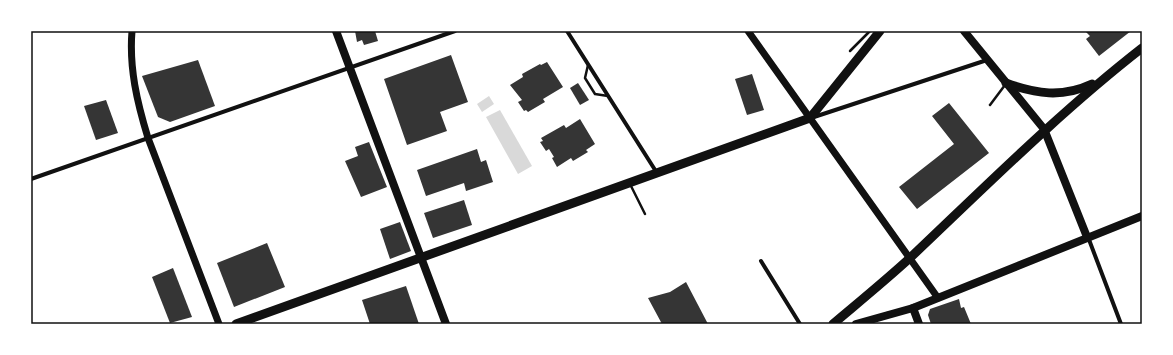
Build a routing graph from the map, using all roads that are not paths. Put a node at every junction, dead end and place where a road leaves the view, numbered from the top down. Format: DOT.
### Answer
graph roads {
  1 [pos="132,31"];
  2 [pos="336,31"];
  3 [pos="455,31"];
  4 [pos="567,31"];
  5 [pos="748,31"];
  6 [pos="870,31"];
  7 [pos="880,31"];
  8 [pos="964,31"];
  9 [pos="1142,48"];
  10 [pos="850,51"];
  11 [pos="987,60"];
  12 [pos="588,64"];
  13 [pos="351,66"];
  14 [pos="1102,79"];
  15 [pos="1006,83"];
  16 [pos="608,96"];
  17 [pos="990,105"];
  18 [pos="810,118"];
  19 [pos="1044,129"];
  20 [pos="148,138"];
  21 [pos="657,174"];
  22 [pos="31,179"];
  23 [pos="630,184"];
  24 [pos="645,214"];
  25 [pos="1142,216"];
  26 [pos="1087,236"];
  27 [pos="420,257"];
  28 [pos="910,258"];
  29 [pos="761,261"];
  30 [pos="938,298"];
  31 [pos="913,308"];
  32 [pos="219,324"];
  33 [pos="236,324"];
  34 [pos="446,324"];
  35 [pos="800,324"];
  36 [pos="833,324"];
  37 [pos="856,324"];
  38 [pos="919,324"];
  39 [pos="1121,324"];
  1 -- 20 [label="street"];
  2 -- 13 [label="main road"];
  3 -- 13 [label="street"];
  4 -- 12 [label="street"];
  5 -- 18 [label="street"];
  6 -- 10 [label="lane"];
  7 -- 18 [label="main road"];
  8 -- 11 [label="main road"];
  9 -- 14 [label="main road"];
  11 -- 15 [label="main road"];
  11 -- 18 [label="street"];
  12 -- 16 [label="street"];
  12 -- 16 [label="lane"];
  13 -- 20 [label="street"];
  13 -- 27 [label="main road"];
  14 -- 15 [label="main road"];
  14 -- 19 [label="main road"];
  15 -- 17 [label="lane"];
  15 -- 19 [label="main road"];
  16 -- 21 [label="street"];
  18 -- 21 [label="main road"];
  18 -- 28 [label="street"];
  19 -- 26 [label="main road"];
  19 -- 28 [label="main road"];
  20 -- 22 [label="street"];
  20 -- 32 [label="street"];
  21 -- 23 [label="main road"];
  23 -- 24 [label="lane"];
  23 -- 27 [label="main road"];
  25 -- 26 [label="main road"];
  26 -- 30 [label="main road"];
  26 -- 39 [label="street"];
  27 -- 33 [label="main road"];
  27 -- 34 [label="main road"];
  28 -- 30 [label="street"];
  28 -- 36 [label="main road"];
  29 -- 35 [label="street"];
  30 -- 31 [label="main road"];
  31 -- 37 [label="main road"];
  31 -- 38 [label="main road"];
}
